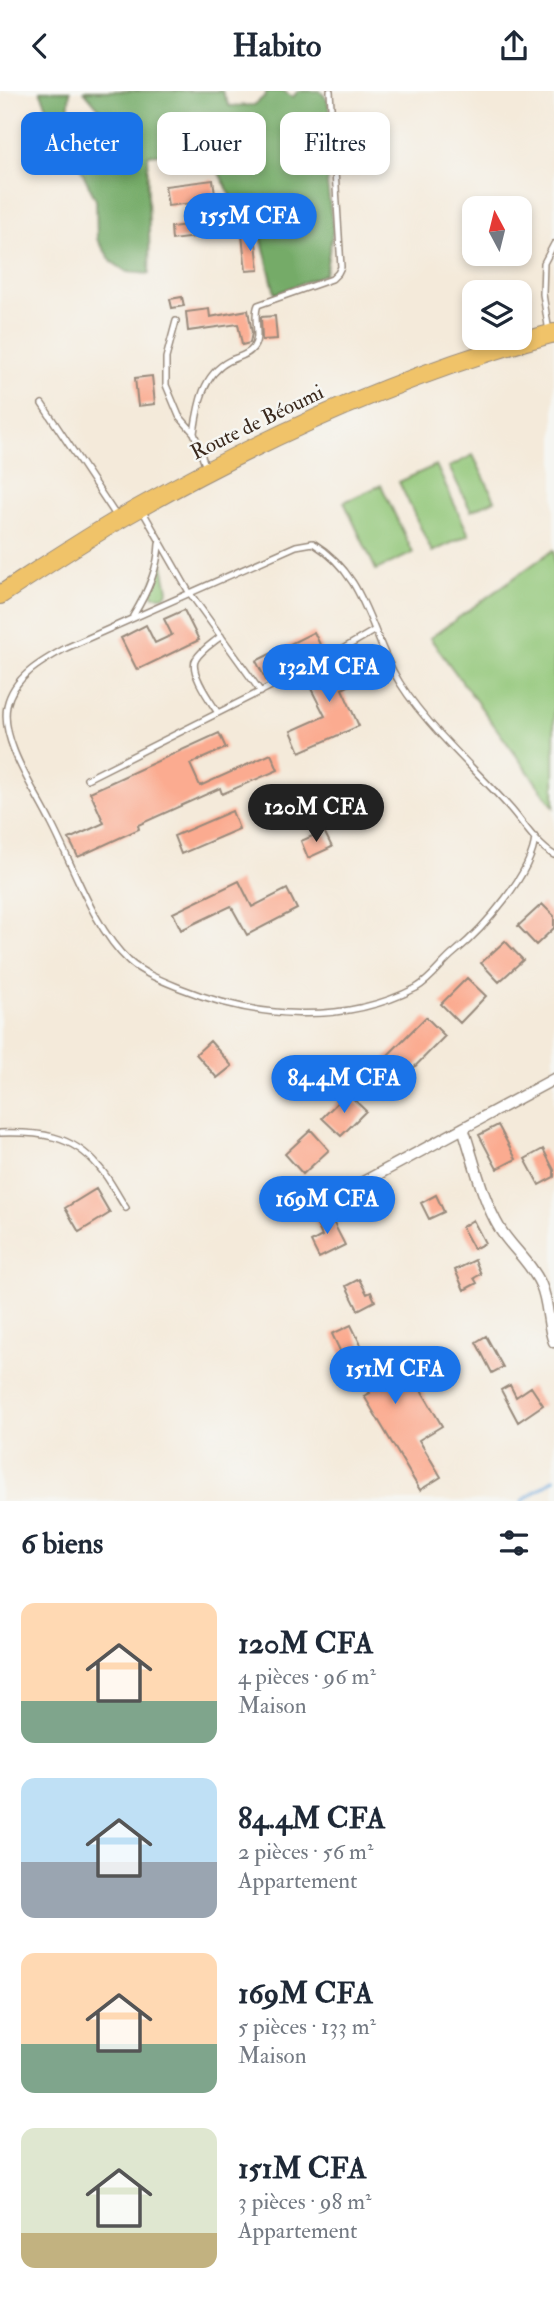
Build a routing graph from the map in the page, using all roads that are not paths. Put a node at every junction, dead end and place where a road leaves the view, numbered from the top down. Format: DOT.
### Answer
graph roads {
  1 [pos="330,91"];
  2 [pos="554,244"];
  3 [pos="544,263"];
  4 [pos="554,263"];
  5 [pos="176,321"];
  6 [pos="552,334"];
  7 [pos="42,404"];
  8 [pos="194,433"];
  9 [pos="207,471"];
  10 [pos="140,507"];
  11 [pos="119,519"];
  12 [pos="159,541"];
  13 [pos="189,592"];
  14 [pos="0,595"];
  15 [pos="133,617"];
  16 [pos="376,630"];
  17 [pos="221,636"];
  18 [pos="261,692"];
  19 [pos="218,713"];
  20 [pos="88,779"];
  21 [pos="535,837"];
  22 [pos="554,855"];
  23 [pos="554,1079"];
  24 [pos="463,1128"];
  25 [pos="0,1133"];
  26 [pos="317,1207"];
  27 [pos="126,1208"];
  28 [pos="554,1342"];
  1 -- 8 [label="lane"];
  2 -- 3 [label="lane"];
  3 -- 4 [label="lane"];
  3 -- 6 [label="lane"];
  5 -- 8 [label="lane"];
  6 -- 9 [label="main road, Route de Béoumi"];
  7 -- 11 [label="lane"];
  8 -- 9 [label="lane"];
  9 -- 10 [label="main road, Route de Béoumi"];
  10 -- 11 [label="main road, Route de Béoumi"];
  10 -- 12 [label="lane"];
  11 -- 14 [label="main road, Route de Béoumi"];
  12 -- 13 [label="lane"];
  12 -- 15 [label="lane"];
  13 -- 15 [label="lane"];
  13 -- 16 [label="lane"];
  13 -- 17 [label="lane"];
  15 -- 21 [label="lane"];
  16 -- 18 [label="lane"];
  16 -- 21 [label="lane"];
  17 -- 18 [label="lane"];
  17 -- 19 [label="lane"];
  18 -- 19 [label="lane"];
  19 -- 20 [label="lane"];
  21 -- 22 [label="lane"];
  23 -- 24 [label="street"];
  24 -- 26 [label="street"];
  24 -- 28 [label="street"];
  25 -- 27 [label="lane"];
}
